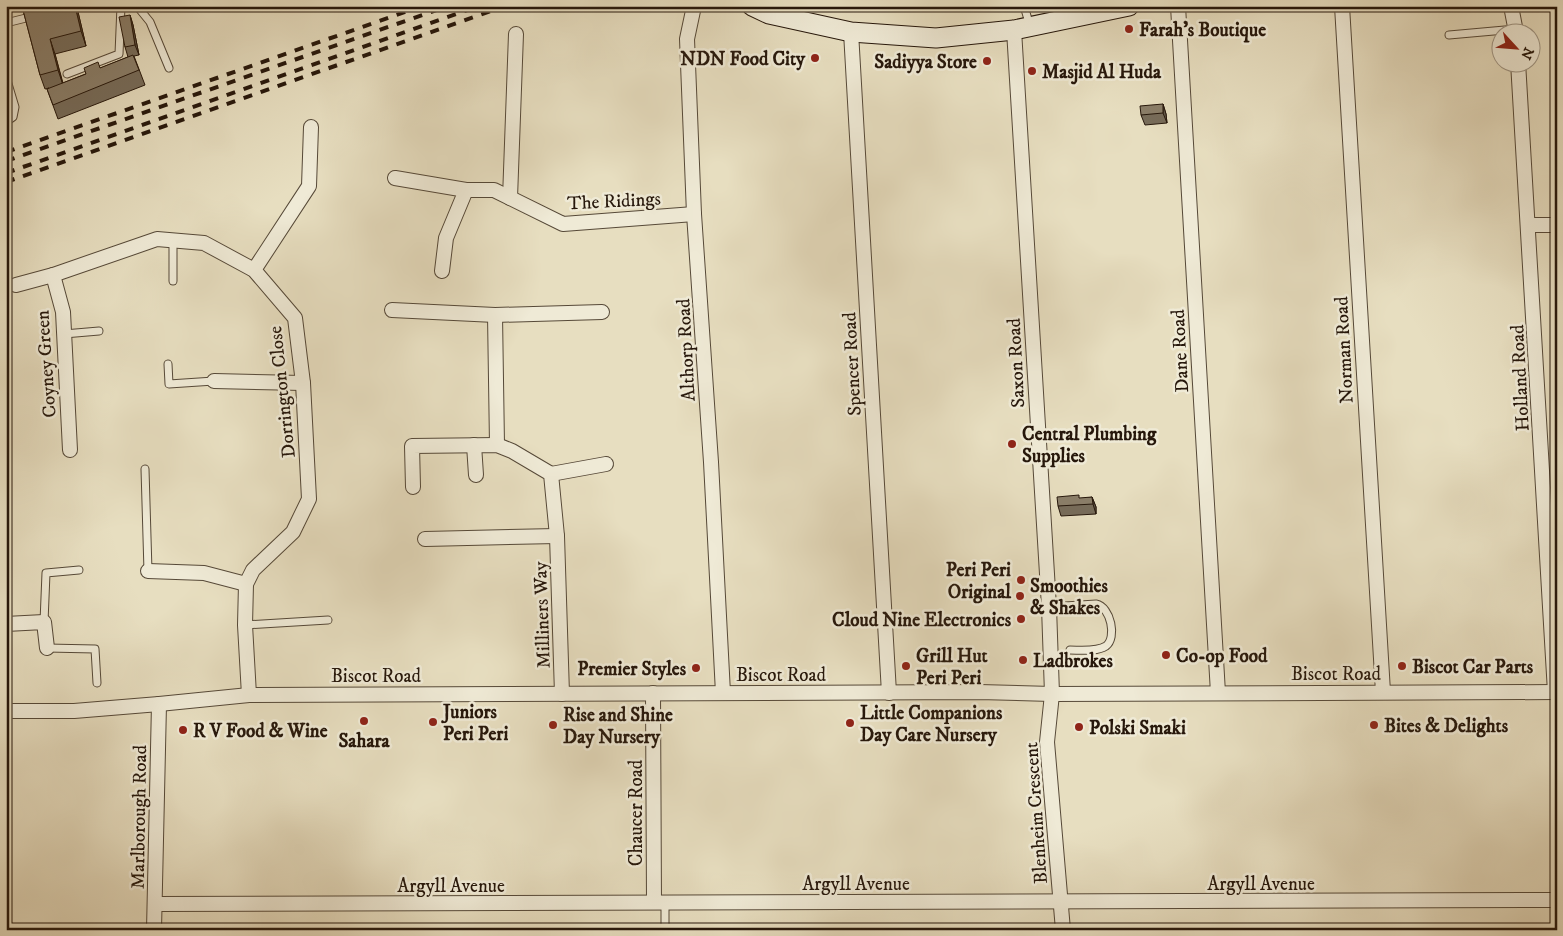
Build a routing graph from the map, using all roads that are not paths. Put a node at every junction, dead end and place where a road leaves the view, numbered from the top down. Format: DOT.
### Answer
graph roads {
  1 [pos="121,6"];
  2 [pos="137,6"];
  3 [pos="694,6"];
  4 [pos="752,6"];
  5 [pos="1024,6"];
  6 [pos="1129,6"];
  7 [pos="1178,6"];
  8 [pos="1342,6"];
  9 [pos="1511,6"];
  10 [pos="36,16"];
  11 [pos="1514,22"];
  12 [pos="6,23"];
  13 [pos="1022,28"];
  14 [pos="851,32"];
  15 [pos="1490,33"];
  16 [pos="516,34"];
  17 [pos="1449,35"];
  18 [pos="169,68"];
  19 [pos="1519,72"];
  20 [pos="67,74"];
  21 [pos="6,77"];
  22 [pos="6,122"];
  23 [pos="311,127"];
  24 [pos="395,178"];
  25 [pos="466,190"];
  26 [pos="510,198"];
  27 [pos="694,214"];
  28 [pos="1529,225"];
  29 [pos="1557,225"];
  30 [pos="173,240"];
  31 [pos="254,270"];
  32 [pos="442,271"];
  33 [pos="53,275"];
  34 [pos="174,281"];
  35 [pos="16,285"];
  36 [pos="392,310"];
  37 [pos="602,312"];
  38 [pos="495,315"];
  39 [pos="99,332"];
  40 [pos="64,334"];
  41 [pos="168,364"];
  42 [pos="214,381"];
  43 [pos="303,383"];
  44 [pos="497,445"];
  45 [pos="474,446"];
  46 [pos="70,450"];
  47 [pos="606,464"];
  48 [pos="145,469"];
  49 [pos="551,474"];
  50 [pos="476,475"];
  51 [pos="413,487"];
  52 [pos="557,536"];
  53 [pos="425,539"];
  54 [pos="79,570"];
  55 [pos="148,571"];
  56 [pos="246,584"];
  57 [pos="1049,607"];
  58 [pos="328,620"];
  59 [pos="44,622"];
  60 [pos="6,624"];
  61 [pos="245,625"];
  62 [pos="47,648"];
  63 [pos="1070,650"];
  64 [pos="97,683"];
  65 [pos="1383,692"];
  66 [pos="1556,692"];
  67 [pos="653,693"];
  68 [pos="723,693"];
  69 [pos="889,693"];
  70 [pos="1218,693"];
  71 [pos="562,694"];
  72 [pos="1052,694"];
  73 [pos="249,695"];
  74 [pos="159,704"];
  75 [pos="6,711"];
  76 [pos="1557,900"];
  77 [pos="659,902"];
  78 [pos="1060,902"];
  79 [pos="155,904"];
  80 [pos="154,930"];
  81 [pos="665,930"];
  82 [pos="1064,930"];
  1 -- 20 [label="lane"];
  2 -- 18 [label="lane"];
  3 -- 27 [label="street, Althorp Road"];
  4 -- 14 [label="main road"];
  5 -- 13 [label="lane"];
  6 -- 13 [label="main road"];
  7 -- 70 [label="street, Dane Road"];
  8 -- 65 [label="street, Norman Road"];
  9 -- 11 [label="street"];
  10 -- 12 [label="lane"];
  13 -- 14 [label="main road"];
  13 -- 57 [label="street, Saxon Road"];
  14 -- 69 [label="street, Spencer Road"];
  15 -- 17 [label="lane"];
  16 -- 26 [label="street"];
  19 -- 28 [label="street, Holland Road"];
  21 -- 22 [label="lane"];
  23 -- 31 [label="street"];
  24 -- 25 [label="street, The Ridings"];
  25 -- 26 [label="street, The Ridings"];
  25 -- 32 [label="street"];
  26 -- 27 [label="street, The Ridings"];
  27 -- 68 [label="street, Althorp Road"];
  28 -- 29 [label="street"];
  28 -- 66 [label="street, Holland Road"];
  30 -- 31 [label="street, Dorrington Close"];
  30 -- 33 [label="street, Dorrington Close"];
  30 -- 34 [label="lane"];
  31 -- 43 [label="street, Dorrington Close"];
  33 -- 35 [label="street, Dorrington Close"];
  33 -- 40 [label="street, Coyney Green"];
  36 -- 38 [label="street"];
  37 -- 38 [label="street"];
  38 -- 44 [label="street"];
  39 -- 40 [label="lane"];
  40 -- 46 [label="street, Coyney Green"];
  41 -- 42 [label="lane"];
  42 -- 43 [label="street"];
  43 -- 56 [label="street, Dorrington Close"];
  44 -- 45 [label="street"];
  44 -- 49 [label="street"];
  45 -- 50 [label="street"];
  45 -- 51 [label="street"];
  47 -- 49 [label="street"];
  48 -- 55 [label="lane"];
  49 -- 52 [label="street, Milliners Way"];
  52 -- 53 [label="street, Milliners Way"];
  52 -- 71 [label="street, Milliners Way"];
  54 -- 59 [label="lane"];
  55 -- 56 [label="street"];
  56 -- 61 [label="street"];
  57 -- 63 [label="lane"];
  57 -- 72 [label="street, Saxon Road"];
  58 -- 61 [label="lane"];
  59 -- 60 [label="street"];
  59 -- 62 [label="street"];
  61 -- 73 [label="street"];
  62 -- 64 [label="lane"];
  65 -- 66 [label="street, Biscot Road"];
  65 -- 70 [label="street, Biscot Road"];
  67 -- 68 [label="street, Biscot Road"];
  67 -- 71 [label="street, Biscot Road"];
  67 -- 77 [label="street, Chaucer Road"];
  68 -- 69 [label="street, Biscot Road"];
  69 -- 72 [label="street, Biscot Road"];
  70 -- 72 [label="street, Biscot Road"];
  71 -- 73 [label="street, Biscot Road"];
  72 -- 78 [label="street, Blenheim Crescent"];
  73 -- 74 [label="street, Biscot Road"];
  74 -- 75 [label="street, Biscot Road"];
  74 -- 79 [label="street, Marlborough Road"];
  76 -- 78 [label="street, Argyll Avenue"];
  77 -- 78 [label="street, Argyll Avenue"];
  77 -- 79 [label="street, Argyll Avenue"];
  77 -- 81 [label="lane"];
  78 -- 82 [label="street, Blenheim Crescent"];
  79 -- 80 [label="street, Marlborough Road"];
}
